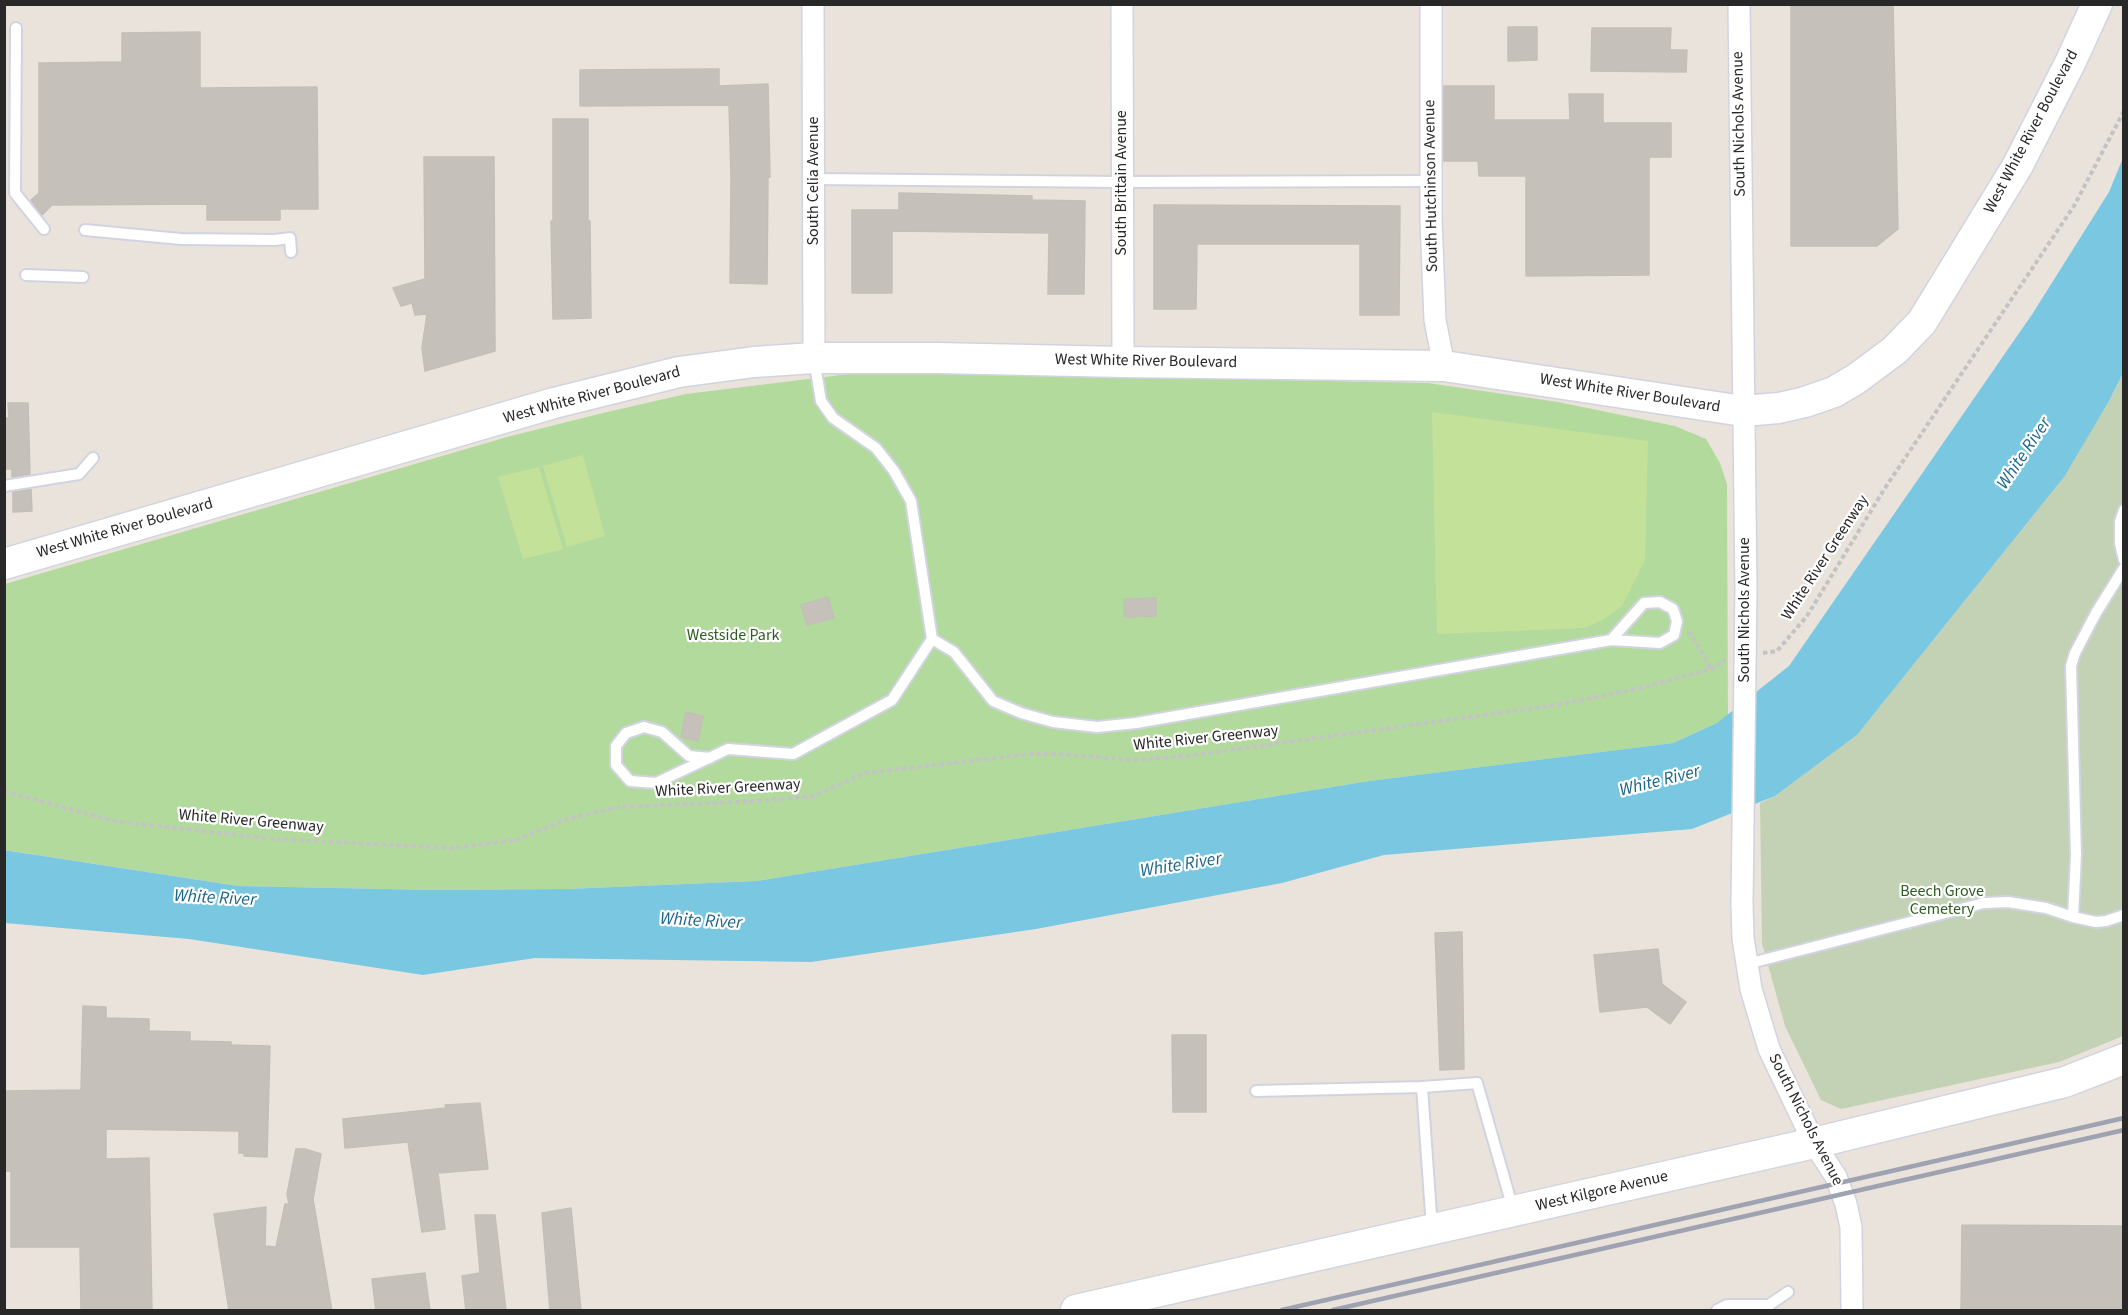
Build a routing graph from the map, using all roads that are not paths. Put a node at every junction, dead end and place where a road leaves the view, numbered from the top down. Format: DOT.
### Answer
graph roads {
  1 [pos="813,4"];
  2 [pos="1122,4"];
  3 [pos="1431,4"];
  4 [pos="1739,4"];
  5 [pos="2097,4"];
  6 [pos="16,28"];
  7 [pos="814,179"];
  8 [pos="1431,181"];
  9 [pos="1122,182"];
  10 [pos="44,229"];
  11 [pos="85,230"];
  12 [pos="291,252"];
  13 [pos="26,275"];
  14 [pos="83,277"];
  15 [pos="814,358"];
  16 [pos="1123,362"];
  17 [pos="1444,366"];
  18 [pos="1743,411"];
  19 [pos="93,458"];
  20 [pos="4,486"];
  21 [pos="2124,510"];
  22 [pos="2124,560"];
  23 [pos="4,564"];
  24 [pos="2124,568"];
  25 [pos="932,639"];
  26 [pos="1611,640"];
  27 [pos="710,758"];
  28 [pos="2124,915"];
  29 [pos="2073,917"];
  30 [pos="1747,964"];
  31 [pos="2124,1059"];
  32 [pos="1422,1087"];
  33 [pos="1256,1091"];
  34 [pos="1814,1143"];
  35 [pos="1513,1211"];
  36 [pos="1432,1230"];
  37 [pos="1788,1292"];
  38 [pos="1076,1311"];
  39 [pos="1717,1311"];
  40 [pos="1852,1311"];
  1 -- 7 [label="street, South Celia Avenue"];
  2 -- 9 [label="street, South Brittain Avenue"];
  3 -- 8 [label="street, South Hutchinson Avenue"];
  4 -- 18 [label="street, South Nichols Avenue"];
  5 -- 18 [label="street, West White River Boulevard"];
  6 -- 10 [label="lane"];
  7 -- 9 [label="lane"];
  7 -- 15 [label="street, South Celia Avenue"];
  8 -- 9 [label="lane"];
  8 -- 17 [label="street, South Hutchinson Avenue"];
  9 -- 16 [label="street, South Brittain Avenue"];
  11 -- 12 [label="lane"];
  13 -- 14 [label="lane"];
  15 -- 16 [label="street, West White River Boulevard"];
  15 -- 23 [label="street, West White River Boulevard"];
  15 -- 25 [label="lane"];
  16 -- 17 [label="street, West White River Boulevard"];
  17 -- 18 [label="street, West White River Boulevard"];
  18 -- 30 [label="street, South Nichols Avenue, bridge"];
  19 -- 20 [label="lane"];
  21 -- 22 [label="lane"];
  24 -- 29 [label="lane"];
  25 -- 26 [label="lane"];
  25 -- 27 [label="lane"];
  26 -- 26 [label="lane"];
  27 -- 27 [label="lane"];
  28 -- 29 [label="lane"];
  29 -- 30 [label="lane"];
  30 -- 34 [label="street, South Nichols Avenue"];
  31 -- 34 [label="street, West Kilgore Avenue"];
  32 -- 33 [label="lane"];
  32 -- 35 [label="lane"];
  32 -- 36 [label="lane"];
  34 -- 35 [label="street, West Kilgore Avenue"];
  34 -- 40 [label="street, South Nichols Avenue"];
  35 -- 36 [label="street, West Kilgore Avenue"];
  36 -- 38 [label="street, West Kilgore Avenue"];
  37 -- 39 [label="lane"];
}
